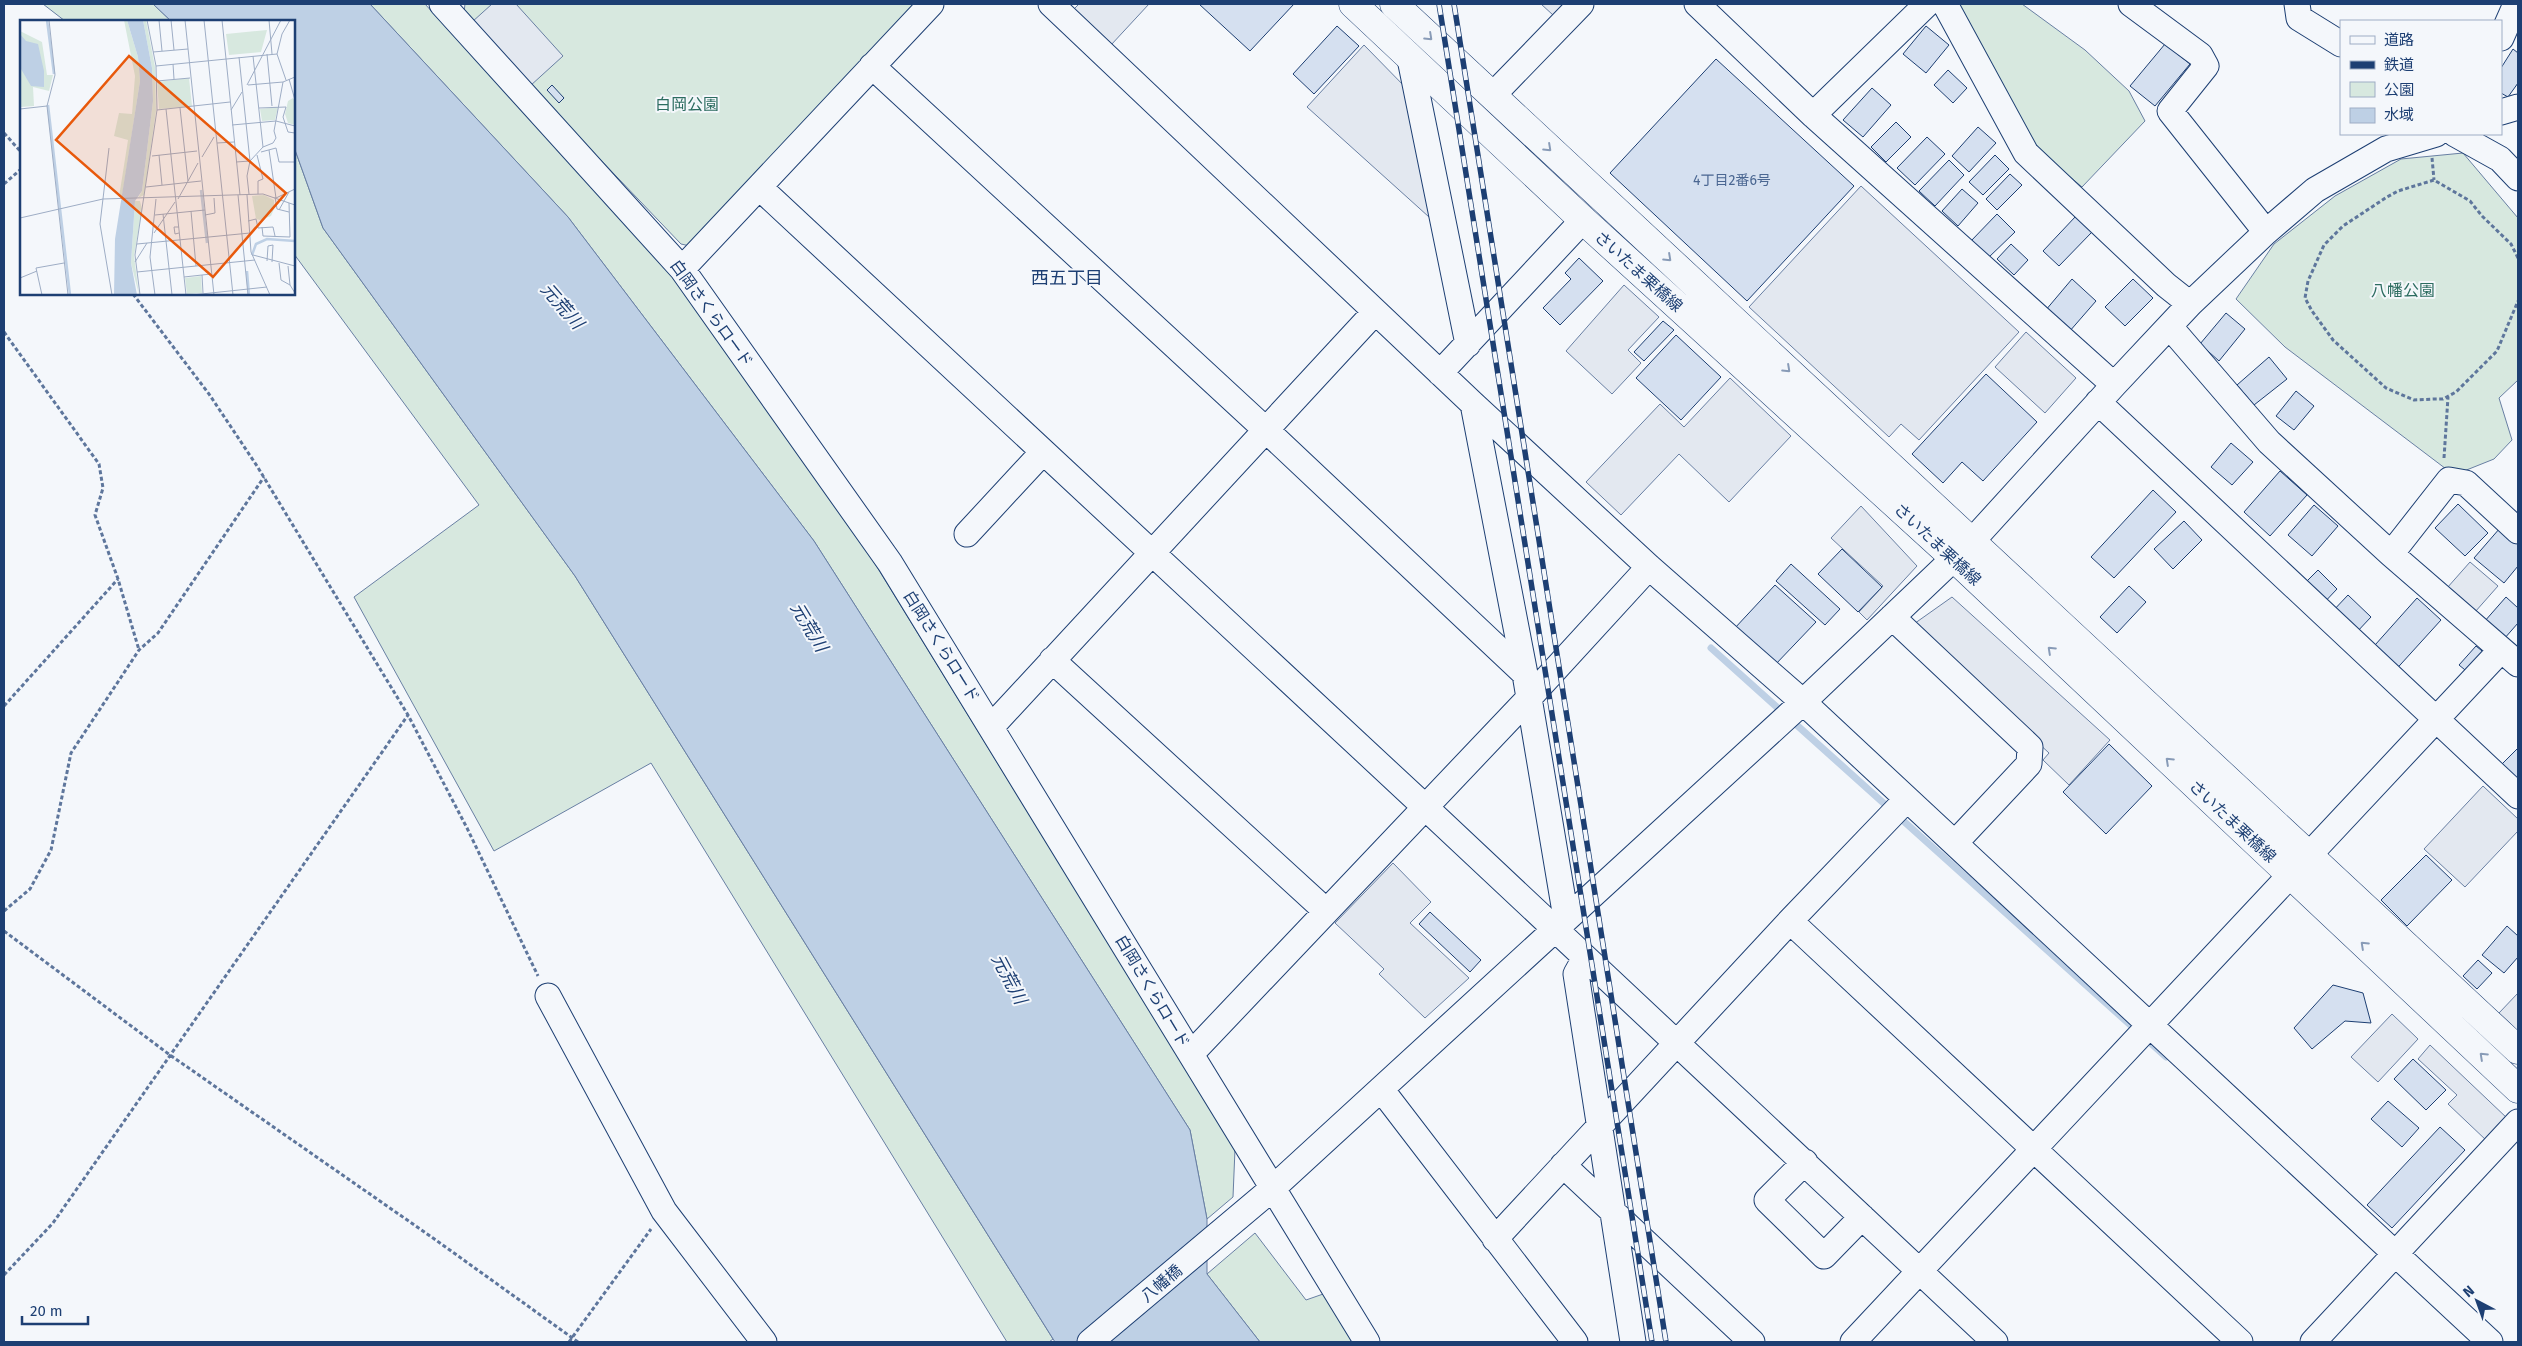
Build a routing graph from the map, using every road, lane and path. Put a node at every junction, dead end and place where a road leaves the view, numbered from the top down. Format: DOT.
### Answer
graph roads {
  1 [pos="931,4"];
  2 [pos="1051,4"];
  3 [pos="1353,4"];
  4 [pos="1394,4"];
  5 [pos="1581,4"];
  6 [pos="1697,4"];
  7 [pos="1927,4"];
  8 [pos="1945,4"];
  9 [pos="2131,4"];
  10 [pos="2297,4"];
  11 [pos="2516,4"];
  12 [pos="447,6"];
  13 [pos="2502,36"];
  14 [pos="2340,43"];
  15 [pos="1410,59"];
  16 [pos="872,66"];
  17 [pos="1492,96"];
  18 [pos="2518,107"];
  19 [pos="2502,112"];
  20 [pos="1813,115"];
  21 [pos="4,133"];
  22 [pos="2433,135"];
  23 [pos="2457,135"];
  24 [pos="20,151"];
  25 [pos="20,170"];
  26 [pos="2518,178"];
  27 [pos="4,184"];
  28 [pos="760,188"];
  29 [pos="1583,220"];
  30 [pos="2266,232"];
  31 [pos="2518,258"];
  32 [pos="682,269"];
  33 [pos="134,295"];
  34 [pos="2518,301"];
  35 [pos="2190,304"];
  36 [pos="1375,312"];
  37 [pos="2170,327"];
  38 [pos="4,332"];
  39 [pos="1468,344"];
  40 [pos="1440,373"];
  41 [pos="2106,393"];
  42 [pos="2448,396"];
  43 [pos="1473,404"];
  44 [pos="1266,430"];
  45 [pos="1044,452"];
  46 [pos="264,477"];
  47 [pos="2449,480"];
  48 [pos="2518,531"];
  49 [pos="967,534"];
  50 [pos="1973,540"];
  51 [pos="1151,552"];
  52 [pos="2391,554"];
  53 [pos="1953,557"];
  54 [pos="1649,567"];
  55 [pos="118,579"];
  56 [pos="1892,617"];
  57 [pos="139,650"];
  58 [pos="2510,657"];
  59 [pos="1052,660"];
  60 [pos="1527,686"];
  61 [pos="1803,702"];
  62 [pos="4,706"];
  63 [pos="408,715"];
  64 [pos="2436,719"];
  65 [pos="992,726"];
  66 [pos="2518,796"];
  67 [pos="1907,799"];
  68 [pos="1425,807"];
  69 [pos="1955,843"];
  70 [pos="2309,855"];
  71 [pos="2290,875"];
  72 [pos="4,911"];
  73 [pos="1326,911"];
  74 [pos="1563,921"];
  75 [pos="1790,921"];
  76 [pos="4,930"];
  77 [pos="1585,958"];
  78 [pos="548,996"];
  79 [pos="2150,1026"];
  80 [pos="1677,1044"];
  81 [pos="2518,1050"];
  82 [pos="1191,1054"];
  83 [pos="170,1055"];
  84 [pos="1380,1089"];
  85 [pos="2518,1089"];
  86 [pos="2518,1122"];
  87 [pos="1599,1127"];
  88 [pos="2034,1149"];
  89 [pos="1805,1162"];
  90 [pos="1563,1165"];
  91 [pos="1272,1188"];
  92 [pos="664,1211"];
  93 [pos="1613,1212"];
  94 [pos="1862,1217"];
  95 [pos="1495,1239"];
  96 [pos="2395,1254"];
  97 [pos="1920,1271"];
  98 [pos="4,1276"];
  99 [pos="572,1338"];
  100 [pos="2481,1339"];
  101 [pos="569,1342"];
  102 [pos="578,1342"];
  103 [pos="764,1342"];
  104 [pos="1090,1342"];
  105 [pos="1367,1342"];
  106 [pos="1575,1342"];
  107 [pos="1633,1342"];
  108 [pos="1752,1342"];
  109 [pos="1853,1342"];
  110 [pos="1996,1342"];
  111 [pos="2240,1342"];
  112 [pos="2313,1342"];
  1 -- 16 [label="street"];
  2 -- 36 [label="street"];
  3 -- 15 [label="main road, さいたま栗橋線"];
  4 -- 17 [label="main road, さいたま栗橋線, one-way"];
  5 -- 17 [label="street"];
  6 -- 20 [label="street"];
  7 -- 20 [label="street"];
  8 -- 35 [label="street"];
  9 -- 30 [label="street"];
  10 -- 14 [label="street"];
  11 -- 13 [label="street"];
  12 -- 32 [label="street, 白岡さくらロード"];
  15 -- 29 [label="main road, さいたま栗橋線"];
  15 -- 39 [label="street"];
  16 -- 28 [label="street"];
  16 -- 44 [label="street"];
  17 -- 50 [label="main road, さいたま栗橋線, one-way"];
  18 -- 19 [label="street"];
  20 -- 41 [label="street"];
  21 -- 24 [label="path"];
  22 -- 30 [label="street, 八幡橋"];
  23 -- 26 [label="street"];
  25 -- 27 [label="path"];
  28 -- 32 [label="street"];
  28 -- 45 [label="street"];
  29 -- 39 [label="street"];
  29 -- 53 [label="main road, さいたま栗橋線"];
  30 -- 35 [label="street, 八幡橋"];
  31 -- 42 [label="path"];
  32 -- 65 [label="street, 白岡さくらロード"];
  33 -- 46 [label="path"];
  34 -- 42 [label="path"];
  35 -- 37 [label="street, 八幡橋"];
  36 -- 40 [label="street"];
  36 -- 44 [label="street"];
  37 -- 41 [label="street, 八幡橋"];
  37 -- 52 [label="street"];
  38 -- 55 [label="path"];
  39 -- 40 [label="street"];
  40 -- 43 [label="street"];
  41 -- 50 [label="street, 八幡橋"];
  41 -- 64 [label="street"];
  42 -- 47 [label="path"];
  43 -- 54 [label="street"];
  43 -- 60 [label="street"];
  44 -- 51 [label="street"];
  44 -- 60 [label="street"];
  45 -- 49 [label="street"];
  45 -- 51 [label="street"];
  46 -- 57 [label="path"];
  46 -- 63 [label="path"];
  47 -- 48 [label="street"];
  47 -- 52 [label="street"];
  50 -- 53 [label="street, 八幡橋"];
  50 -- 70 [label="main road, さいたま栗橋線"];
  51 -- 59 [label="street"];
  51 -- 68 [label="street"];
  52 -- 58 [label="street"];
  53 -- 56 [label="street, 八幡橋"];
  71 -- 53 [label="main road, さいたま栗橋線, one-way"];
  54 -- 60 [label="street"];
  54 -- 61 [label="street"];
  55 -- 57 [label="path"];
  55 -- 62 [label="path"];
  56 -- 61 [label="street, 八幡橋"];
  56 -- 69 [label="street"];
  57 -- 72 [label="path"];
  58 -- 64 [label="street"];
  59 -- 65 [label="street"];
  59 -- 73 [label="street"];
  60 -- 68 [label="street"];
  60 -- 74 [label="street"];
  61 -- 67 [label="street"];
  61 -- 74 [label="street, 八幡橋"];
  63 -- 78 [label="path"];
  63 -- 83 [label="path"];
  64 -- 66 [label="street"];
  64 -- 70 [label="street"];
  65 -- 82 [label="street, 白岡さくらロード"];
  67 -- 69 [label="street"];
  67 -- 75 [label="street"];
  68 -- 73 [label="street"];
  68 -- 74 [label="street"];
  69 -- 79 [label="street"];
  70 -- 71 [label="street"];
  70 -- 81 [label="main road, さいたま栗橋線"];
  71 -- 79 [label="street"];
  85 -- 71 [label="main road, さいたま栗橋線, one-way"];
  73 -- 82 [label="street"];
  74 -- 77 [label="street"];
  74 -- 84 [label="street, 八幡橋"];
  75 -- 80 [label="street"];
  75 -- 88 [label="street"];
  76 -- 83 [label="path"];
  77 -- 80 [label="street"];
  77 -- 87 [label="street"];
  78 -- 92 [label="street"];
  79 -- 88 [label="street"];
  79 -- 96 [label="street"];
  80 -- 87 [label="street"];
  80 -- 89 [label="street"];
  82 -- 91 [label="street, 白岡さくらロード"];
  83 -- 98 [label="path"];
  83 -- 99 [label="path"];
  84 -- 91 [label="street, 八幡橋"];
  84 -- 95 [label="street"];
  86 -- 96 [label="street"];
  87 -- 90 [label="street"];
  87 -- 93 [label="street"];
  88 -- 97 [label="street"];
  88 -- 111 [label="street"];
  89 -- 94 [label="street"];
  89 -- 94 [label="street"];
  90 -- 93 [label="street"];
  90 -- 95 [label="street"];
  91 -- 104 [label="street, 八幡橋"];
  91 -- 105 [label="street, 白岡さくらロード"];
  92 -- 99 [label="path"];
  92 -- 103 [label="street"];
  93 -- 107 [label="street"];
  93 -- 108 [label="street"];
  94 -- 97 [label="street"];
  95 -- 106 [label="street"];
  96 -- 100 [label="street"];
  96 -- 112 [label="street"];
  97 -- 109 [label="street"];
  97 -- 110 [label="street"];
  99 -- 101 [label="path"];
  99 -- 102 [label="path"];
}
